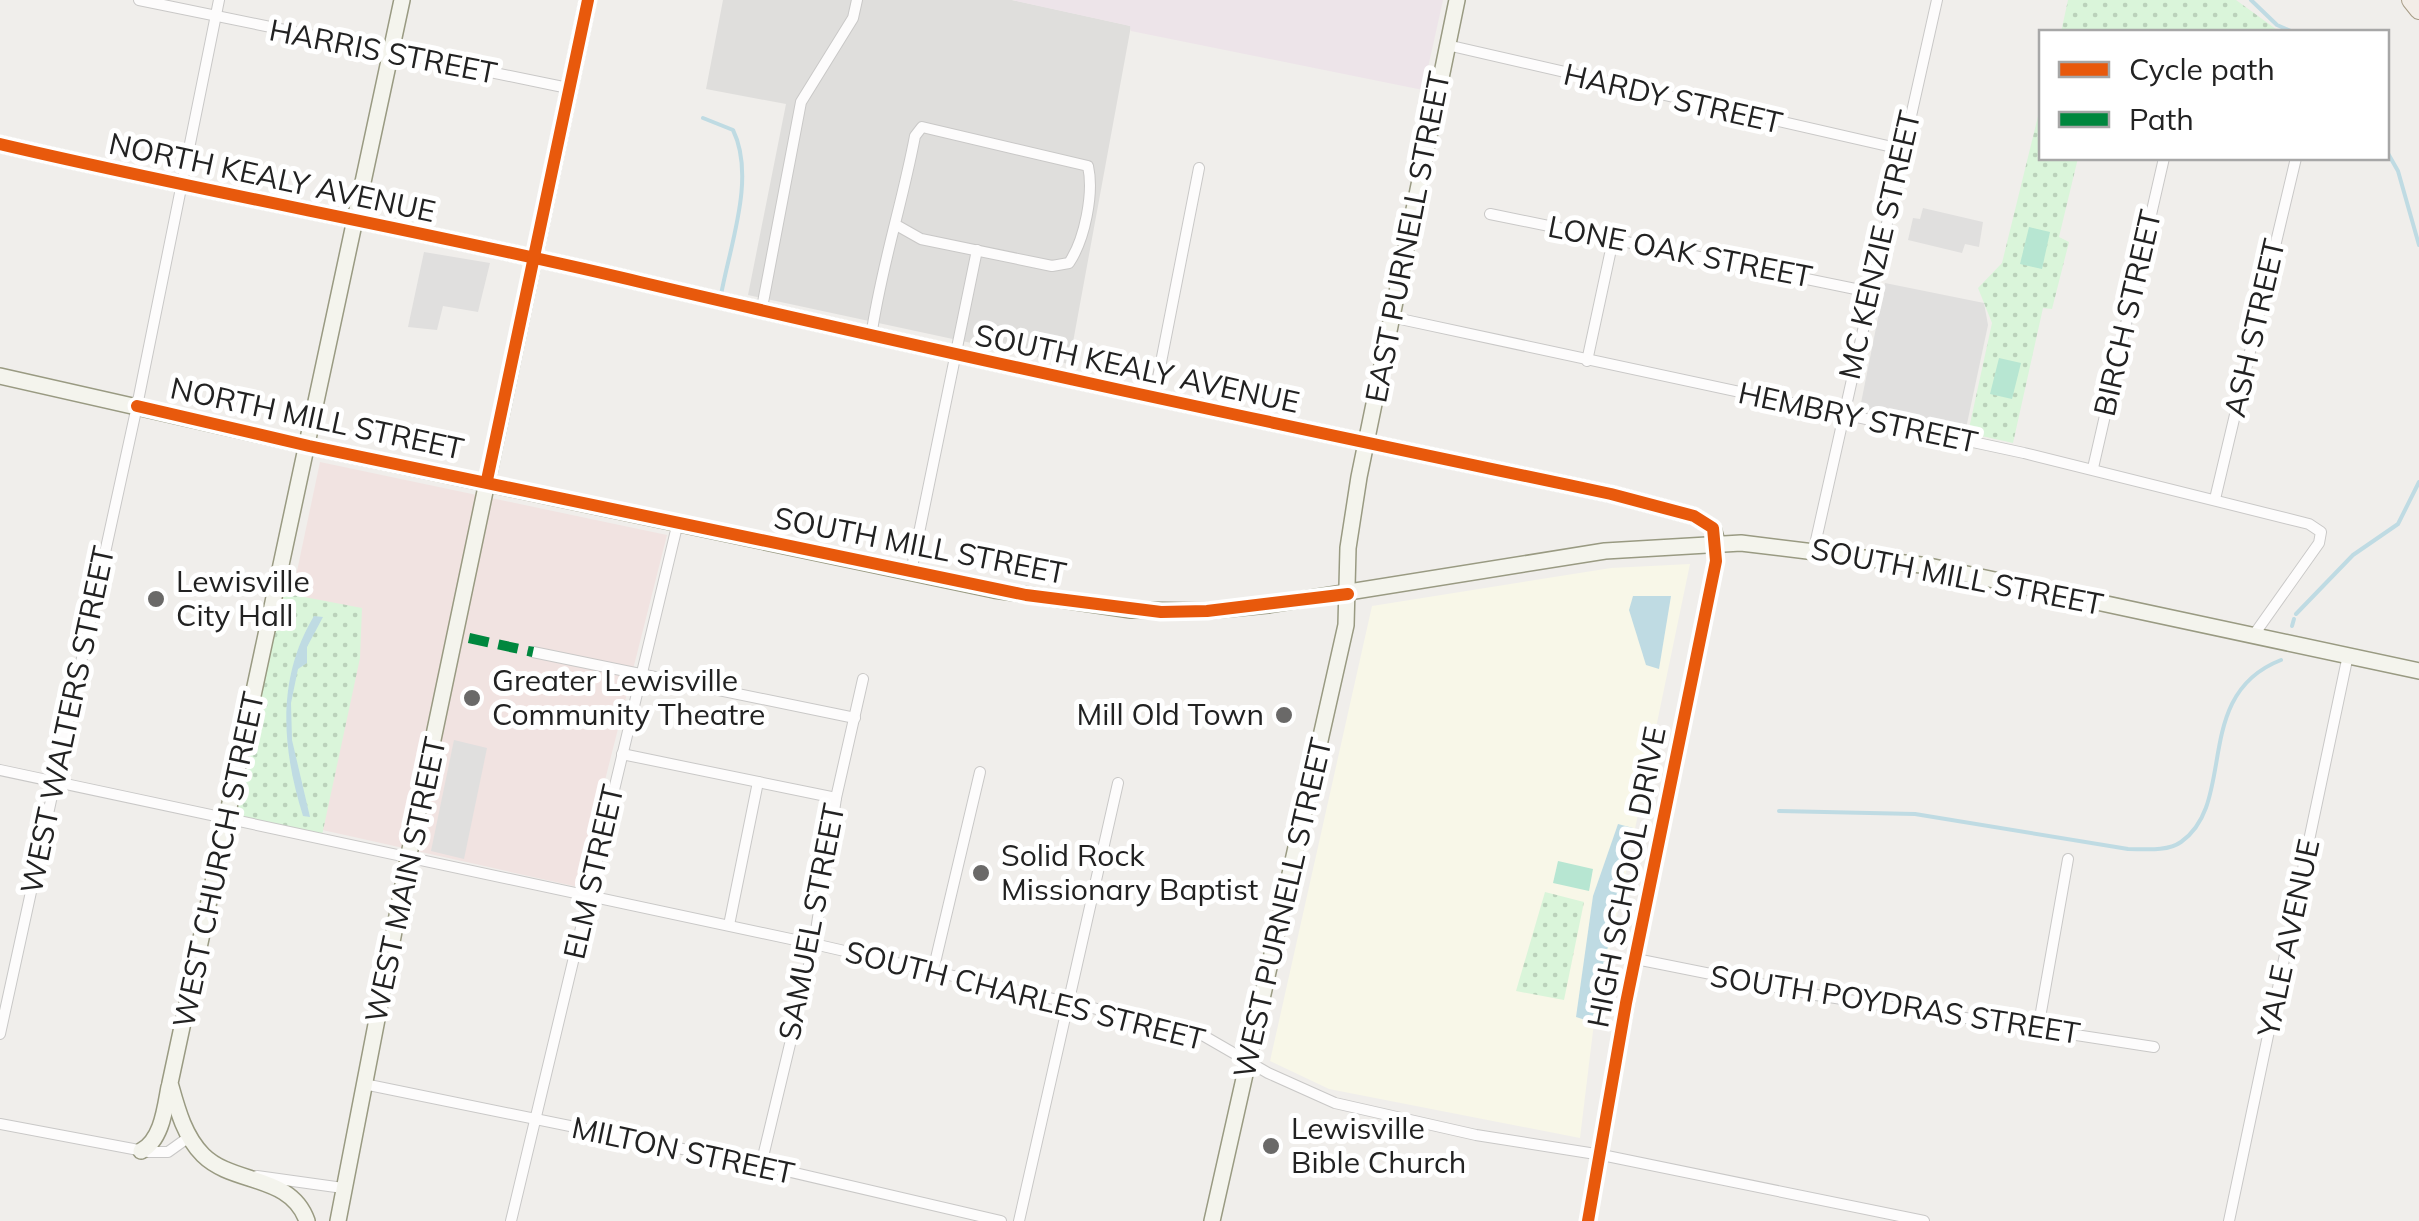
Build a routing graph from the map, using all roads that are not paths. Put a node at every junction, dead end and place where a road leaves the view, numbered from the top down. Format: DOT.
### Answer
graph roads {
  1 [pos="140,0"];
  2 [pos="220,0"];
  3 [pos="402,0"];
  4 [pos="588,0"];
  5 [pos="857,0"];
  6 [pos="1457,0"];
  7 [pos="1937,0"];
  8 [pos="2410,0"];
  9 [pos="2419,10"];
  10 [pos="216,18"];
  11 [pos="1446,45"];
  12 [pos="392,54"];
  13 [pos="568,88"];
  14 [pos="0,144"];
  15 [pos="1901,149"];
  16 [pos="2164,160"];
  17 [pos="2296,160"];
  18 [pos="1199,168"];
  19 [pos="180,186"];
  20 [pos="1490,214"];
  21 [pos="354,222"];
  22 [pos="898,226"];
  23 [pos="1613,240"];
  24 [pos="977,250"];
  25 [pos="534,259"];
  26 [pos="1870,292"];
  27 [pos="761,313"];
  28 [pos="1391,317"];
  29 [pos="870,338"];
  30 [pos="957,358"];
  31 [pos="1587,361"];
  32 [pos="0,376"];
  33 [pos="1154,398"];
  34 [pos="138,406"];
  35 [pos="1842,415"];
  36 [pos="1366,443"];
  37 [pos="309,446"];
  38 [pos="2093,468"];
  39 [pos="487,480"];
  40 [pos="2216,499"];
  41 [pos="1671,509"];
  42 [pos="678,522"];
  43 [pos="1717,542"];
  44 [pos="1684,544"];
  45 [pos="1814,548"];
  46 [pos="911,572"];
  47 [pos="1348,594"];
  48 [pos="2253,636"];
  49 [pos="532,652"];
  50 [pos="2348,655"];
  51 [pos="2419,670"];
  52 [pos="640,674"];
  53 [pos="862,680"];
  54 [pos="854,718"];
  55 [pos="622,754"];
  56 [pos="0,770"];
  57 [pos="980,772"];
  58 [pos="54,780"];
  59 [pos="758,782"];
  60 [pos="1118,782"];
  61 [pos="836,798"];
  62 [pos="229,821"];
  63 [pos="408,859"];
  64 [pos="2068,859"];
  65 [pos="588,896"];
  66 [pos="729,925"];
  67 [pos="814,944"];
  68 [pos="1636,959"];
  69 [pos="933,971"];
  70 [pos="1070,1002"];
  71 [pos="2038,1029"];
  72 [pos="0,1034"];
  73 [pos="2154,1047"];
  74 [pos="1249,1061"];
  75 [pos="170,1083"];
  76 [pos="364,1084"];
  77 [pos="537,1121"];
  78 [pos="0,1124"];
  79 [pos="189,1137"];
  80 [pos="141,1151"];
  81 [pos="1602,1155"];
  82 [pos="761,1165"];
  83 [pos="241,1174"];
  84 [pos="343,1188"];
  85 [pos="305,1215"];
  86 [pos="338,1221"];
  87 [pos="510,1221"];
  88 [pos="1001,1221"];
  89 [pos="1019,1221"];
  90 [pos="1212,1221"];
  91 [pos="1588,1221"];
  92 [pos="1924,1221"];
  93 [pos="2230,1221"];
  1 -- 10 [label="street, HARRIS STREET"];
  2 -- 10 [label="street, WEST WALTERS STREET"];
  3 -- 12 [label="main road, WEST CHURCH STREET"];
  4 -- 13 [label="main road, WEST MAIN STREET"];
  5 -- 27 [label="street"];
  6 -- 11 [label="main road, EAST PURNELL STREET"];
  7 -- 15 [label="street, MC KENZIE STREET"];
  8 -- 9 [label="main road"];
  10 -- 12 [label="street, HARRIS STREET"];
  10 -- 19 [label="street, WEST WALTERS STREET"];
  11 -- 15 [label="street, HARDY STREET"];
  11 -- 28 [label="main road, EAST PURNELL STREET"];
  12 -- 13 [label="street, HARRIS STREET"];
  12 -- 21 [label="main road, WEST CHURCH STREET"];
  13 -- 25 [label="main road, WEST MAIN STREET"];
  14 -- 19 [label="main road, NORTH KEALY AVENUE"];
  15 -- 26 [label="street, MC KENZIE STREET"];
  16 -- 38 [label="street, BIRCH STREET"];
  17 -- 40 [label="street, ASH STREET"];
  18 -- 33 [label="street"];
  19 -- 21 [label="main road, NORTH KEALY AVENUE"];
  19 -- 34 [label="street, WEST WALTERS STREET"];
  20 -- 23 [label="street, LONE OAK STREET"];
  21 -- 25 [label="main road, NORTH KEALY AVENUE"];
  21 -- 37 [label="main road, WEST CHURCH STREET"];
  22 -- 24 [label="street"];
  22 -- 24 [label="street"];
  22 -- 29 [label="street"];
  23 -- 26 [label="street, LONE OAK STREET"];
  23 -- 31 [label="street"];
  24 -- 30 [label="street"];
  25 -- 27 [label="main road, SOUTH KEALY AVENUE"];
  25 -- 39 [label="main road, WEST MAIN STREET"];
  26 -- 35 [label="street, MC KENZIE STREET"];
  27 -- 29 [label="main road, SOUTH KEALY AVENUE"];
  28 -- 31 [label="street, HEMBRY STREET"];
  28 -- 36 [label="main road, EAST PURNELL STREET"];
  29 -- 30 [label="main road, SOUTH KEALY AVENUE"];
  30 -- 33 [label="main road, SOUTH KEALY AVENUE"];
  30 -- 46 [label="street"];
  31 -- 35 [label="street, HEMBRY STREET"];
  32 -- 34 [label="main road, NORTH MILL STREET"];
  33 -- 36 [label="main road, SOUTH KEALY AVENUE"];
  34 -- 37 [label="main road, NORTH MILL STREET"];
  34 -- 58 [label="street, WEST WALTERS STREET"];
  35 -- 38 [label="street, HEMBRY STREET"];
  35 -- 45 [label="street, MC KENZIE STREET"];
  36 -- 41 [label="main road, SOUTH KEALY AVENUE"];
  36 -- 47 [label="main road, EAST PURNELL STREET"];
  37 -- 39 [label="main road, NORTH MILL STREET"];
  37 -- 62 [label="main road, WEST CHURCH STREET"];
  38 -- 40 [label="street, HEMBRY STREET"];
  39 -- 42 [label="main road, SOUTH MILL STREET"];
  39 -- 63 [label="main road, WEST MAIN STREET"];
  40 -- 48 [label="street, HEMBRY STREET"];
  41 -- 43 [label="main road, SOUTH KEALY AVENUE"];
  41 -- 44 [label="main road"];
  42 -- 46 [label="main road, SOUTH MILL STREET"];
  42 -- 52 [label="street, ELM STREET"];
  43 -- 44 [label="main road, SOUTH MILL STREET"];
  43 -- 45 [label="main road, SOUTH MILL STREET"];
  43 -- 68 [label="street, HIGH SCHOOL DRIVE"];
  44 -- 47 [label="main road, SOUTH MILL STREET"];
  45 -- 48 [label="main road, SOUTH MILL STREET"];
  46 -- 47 [label="main road, SOUTH MILL STREET"];
  47 -- 74 [label="main road, WEST PURNELL STREET"];
  48 -- 50 [label="main road, SOUTH MILL STREET"];
  49 -- 52 [label="street"];
  50 -- 51 [label="main road, SOUTH MILL STREET"];
  50 -- 93 [label="street, YALE AVENUE"];
  52 -- 54 [label="street"];
  52 -- 55 [label="street, ELM STREET"];
  53 -- 54 [label="street, SAMUEL STREET"];
  54 -- 61 [label="street, SAMUEL STREET"];
  55 -- 59 [label="street"];
  55 -- 65 [label="street, ELM STREET"];
  56 -- 58 [label="street, SOUTH CHARLES STREET"];
  57 -- 69 [label="street"];
  58 -- 62 [label="street, SOUTH CHARLES STREET"];
  58 -- 72 [label="street, WEST WALTERS STREET"];
  59 -- 61 [label="street"];
  59 -- 66 [label="street"];
  60 -- 70 [label="street"];
  61 -- 67 [label="street, SAMUEL STREET"];
  62 -- 63 [label="street, SOUTH CHARLES STREET"];
  62 -- 75 [label="main road, WEST CHURCH STREET"];
  63 -- 65 [label="street, SOUTH CHARLES STREET"];
  63 -- 76 [label="main road, WEST MAIN STREET"];
  64 -- 71 [label="street"];
  65 -- 66 [label="street, SOUTH CHARLES STREET"];
  65 -- 77 [label="street, ELM STREET"];
  66 -- 67 [label="street, SOUTH CHARLES STREET"];
  67 -- 69 [label="street, SOUTH CHARLES STREET"];
  67 -- 82 [label="street, SAMUEL STREET"];
  68 -- 71 [label="street, SOUTH POYDRAS STREET"];
  68 -- 81 [label="street, HIGH SCHOOL DRIVE"];
  69 -- 70 [label="street, SOUTH CHARLES STREET"];
  70 -- 74 [label="street, SOUTH CHARLES STREET"];
  70 -- 89 [label="street"];
  71 -- 73 [label="street, SOUTH POYDRAS STREET"];
  74 -- 81 [label="street, SOUTH CHARLES STREET"];
  74 -- 90 [label="main road, WEST PURNELL STREET"];
  75 -- 79 [label="main road"];
  75 -- 80 [label="main road, WEST CHURCH STREET"];
  76 -- 77 [label="street, MILTON STREET"];
  76 -- 84 [label="main road, WEST MAIN STREET"];
  77 -- 82 [label="street, MILTON STREET"];
  77 -- 87 [label="street, ELM STREET"];
  78 -- 80 [label="street"];
  79 -- 80 [label="street"];
  79 -- 83 [label="main road"];
  81 -- 91 [label="street, HIGH SCHOOL DRIVE"];
  81 -- 92 [label="street, SOUTH CHARLES STREET"];
  82 -- 88 [label="street, MILTON STREET"];
  83 -- 84 [label="street"];
  83 -- 85 [label="main road"];
  84 -- 86 [label="main road, WEST MAIN STREET"];
}
